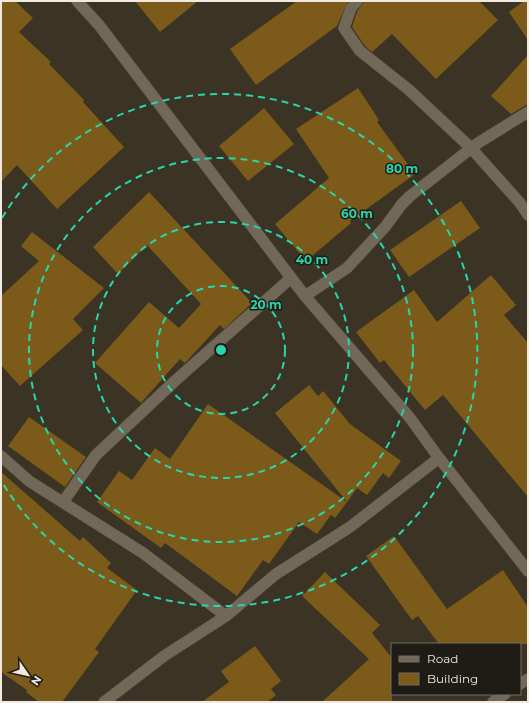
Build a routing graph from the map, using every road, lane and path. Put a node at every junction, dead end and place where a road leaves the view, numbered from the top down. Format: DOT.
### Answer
graph roads {
  1 [pos="77,1"];
  2 [pos="357,1"];
  3 [pos="528,112"];
  4 [pos="471,148"];
  5 [pos="528,215"];
  6 [pos="292,278"];
  7 [pos="305,296"];
  8 [pos="1,456"];
  9 [pos="439,458"];
  10 [pos="64,502"];
  11 [pos="528,571"];
  12 [pos="226,616"];
  13 [pos="504,695"];
  14 [pos="104,702"];
  15 [pos="493,702"];
  1 -- 6 [label="street"];
  2 -- 4 [label="street"];
  3 -- 4 [label="street"];
  4 -- 5 [label="street"];
  4 -- 7 [label="street"];
  6 -- 7 [label="street"];
  6 -- 10 [label="street"];
  7 -- 9 [label="street"];
  8 -- 10 [label="street"];
  9 -- 11 [label="street"];
  9 -- 12 [label="street"];
  10 -- 12 [label="street"];
  12 -- 14 [label="street"];
  13 -- 15 [label="street"];
}
